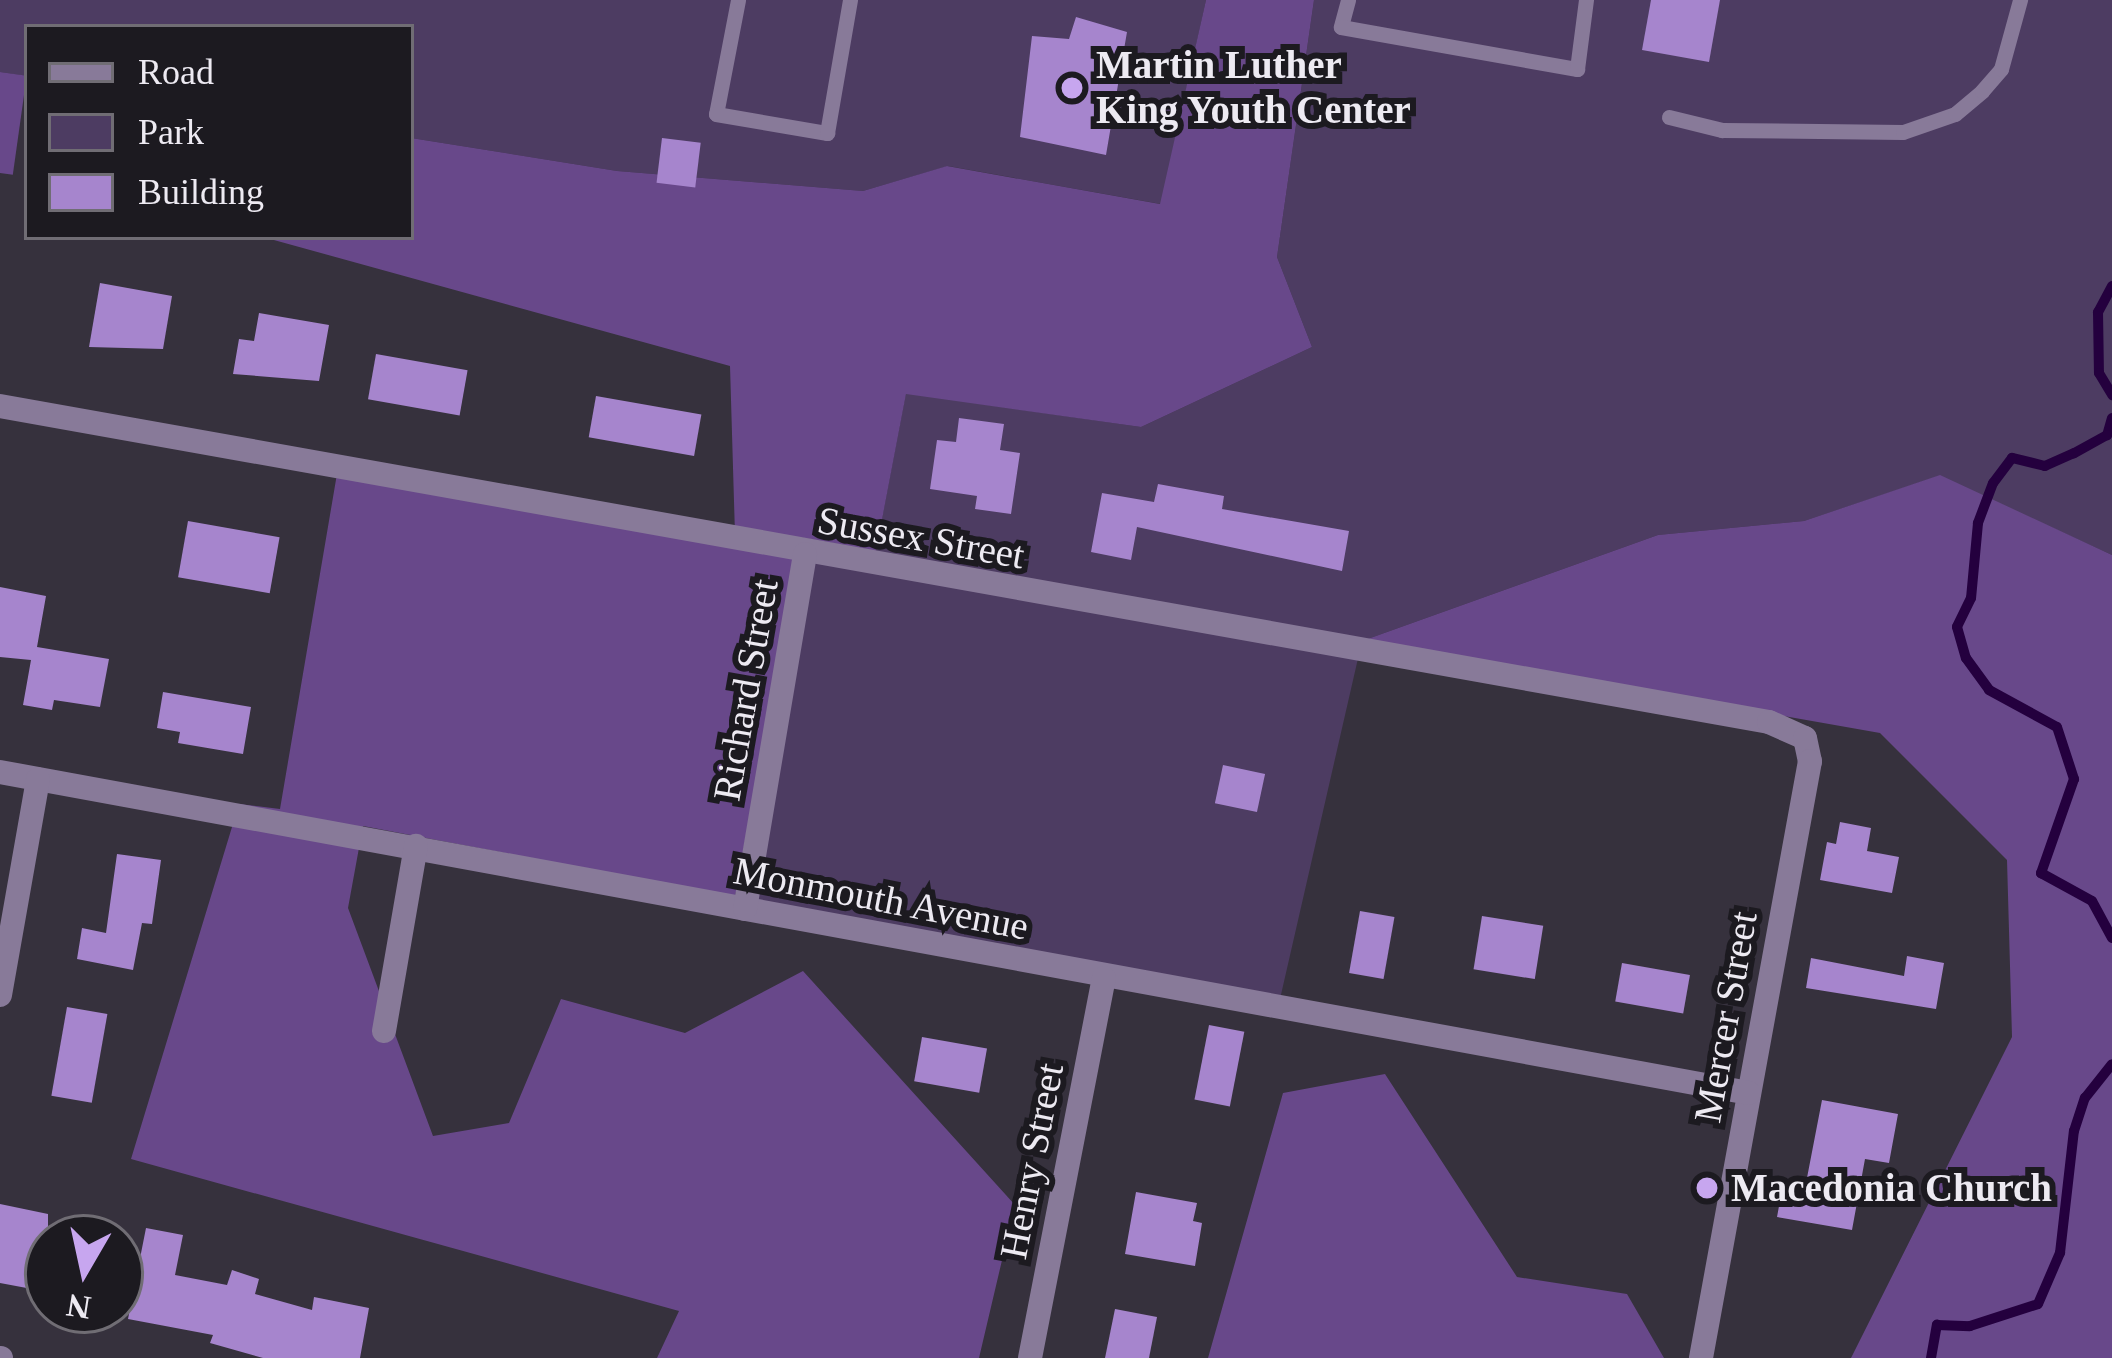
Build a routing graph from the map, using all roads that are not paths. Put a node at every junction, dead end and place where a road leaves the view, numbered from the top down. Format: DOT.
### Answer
graph roads {
  1 [pos="738,0"];
  2 [pos="850,0"];
  3 [pos="1348,0"];
  4 [pos="1586,0"];
  5 [pos="2020,0"];
  6 [pos="1669,117"];
  7 [pos="0,406"];
  8 [pos="805,554"];
  9 [pos="1810,761"];
  10 [pos="0,772"];
  11 [pos="38,778"];
  12 [pos="416,846"];
  13 [pos="745,909"];
  14 [pos="1104,978"];
  15 [pos="0,995"];
  16 [pos="384,1031"];
  17 [pos="1749,1093"];
  18 [pos="1030,1358"];
  19 [pos="1701,1358"];
  1 -- 2 [label="lane"];
  3 -- 4 [label="lane"];
  5 -- 6 [label="lane"];
  7 -- 8 [label="street, Sussex Street"];
  8 -- 9 [label="street, Sussex Street"];
  8 -- 13 [label="street, Richard Street"];
  9 -- 17 [label="street, Mercer Street"];
  10 -- 11 [label="street, Monmouth Avenue"];
  11 -- 12 [label="street, Monmouth Avenue"];
  11 -- 15 [label="street"];
  12 -- 13 [label="street, Monmouth Avenue"];
  12 -- 16 [label="street"];
  13 -- 14 [label="street, Monmouth Avenue"];
  14 -- 17 [label="street, Monmouth Avenue"];
  14 -- 18 [label="street, Henry Street"];
  17 -- 19 [label="street, Mercer Street"];
}
